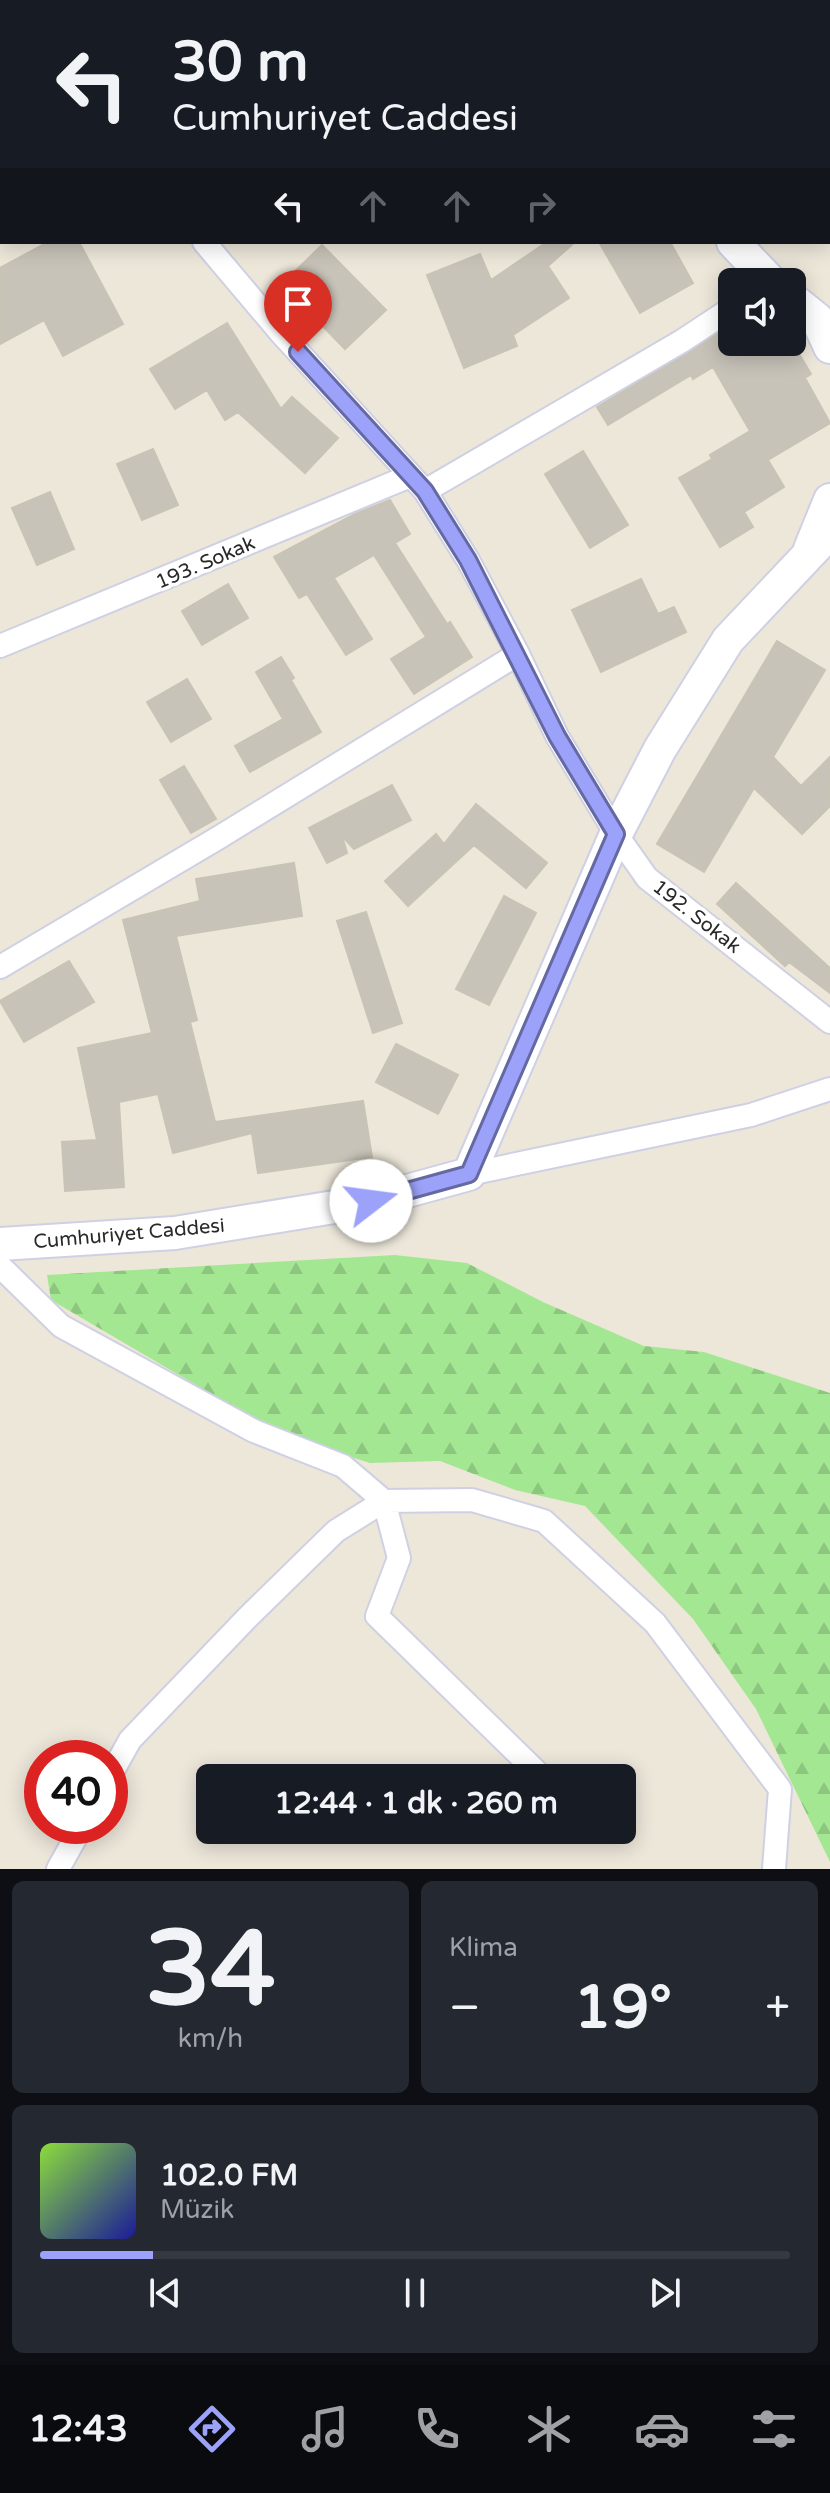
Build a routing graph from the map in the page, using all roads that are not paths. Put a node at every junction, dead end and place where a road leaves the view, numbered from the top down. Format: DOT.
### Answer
graph roads {
  1 [pos="206,244"];
  2 [pos="735,244"];
  3 [pos="758,268"];
  4 [pos="718,317"];
  5 [pos="417,483"];
  6 [pos="830,500"];
  7 [pos="819,543"];
  8 [pos="0,646"];
  9 [pos="518,654"];
  10 [pos="616,834"];
  11 [pos="0,967"];
  12 [pos="830,1022"];
  13 [pos="830,1089"];
  14 [pos="469,1174"];
  15 [pos="0,1244"];
  16 [pos="0,1266"];
  17 [pos="384,1501"];
  18 [pos="128,1744"];
  19 [pos="529,1764"];
  20 [pos="72,1844"];
  21 [pos="58,1869"];
  22 [pos="774,1869"];
  1 -- 5 [label="street, 192. Sokak"];
  2 -- 3 [label="street"];
  4 -- 5 [label="street, 193. Sokak"];
  5 -- 8 [label="street, 193. Sokak"];
  5 -- 9 [label="street, 192. Sokak"];
  6 -- 7 [label="street"];
  7 -- 10 [label="street"];
  9 -- 10 [label="street, 192. Sokak"];
  9 -- 11 [label="street"];
  10 -- 12 [label="street, 192. Sokak"];
  10 -- 14 [label="street"];
  13 -- 14 [label="street"];
  14 -- 15 [label="street, Cumhuriyet Caddesi"];
  16 -- 17 [label="street"];
  17 -- 18 [label="street"];
  17 -- 19 [label="street"];
  17 -- 22 [label="street"];
  20 -- 21 [label="street"];
}
